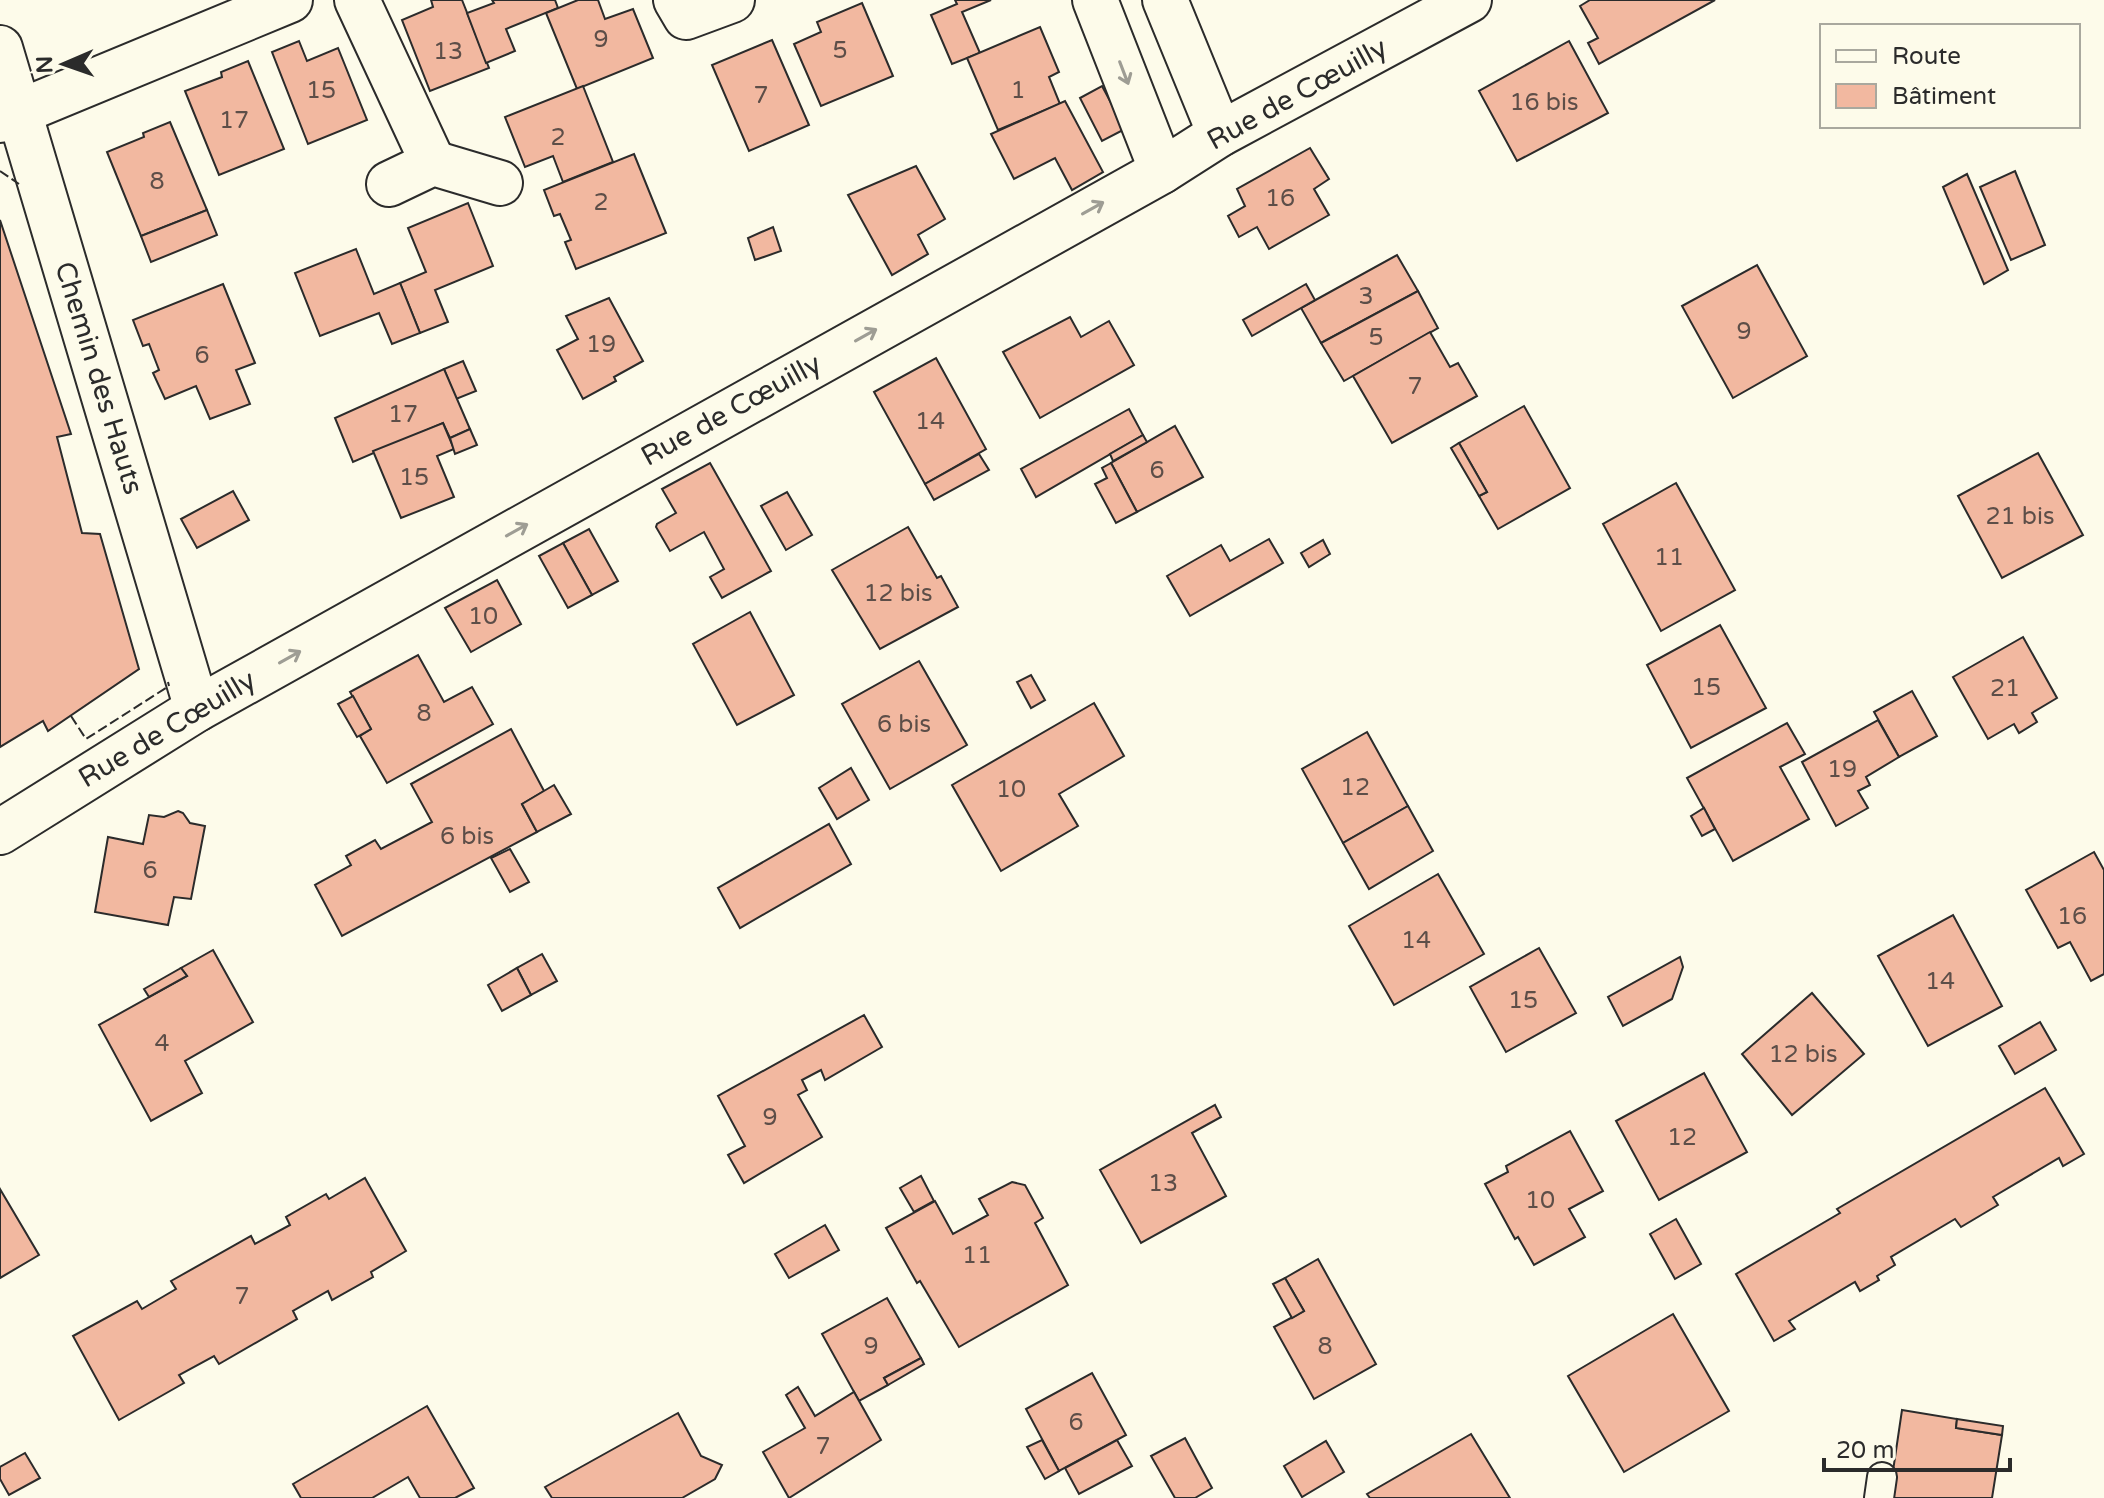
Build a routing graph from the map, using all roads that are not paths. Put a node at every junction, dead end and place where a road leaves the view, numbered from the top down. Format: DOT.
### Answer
graph roads {
  1 [pos="290,0"];
  2 [pos="357,0"];
  3 [pos="676,0"];
  4 [pos="732,0"];
  5 [pos="1095,0"];
  6 [pos="1165,0"];
  7 [pos="1469,0"];
  8 [pos="0,48"];
  9 [pos="9,116"];
  10 [pos="1220,134"];
  11 [pos="433,163"];
  12 [pos="1162,171"];
  13 [pos="500,183"];
  14 [pos="389,184"];
  15 [pos="197,709"];
  16 [pos="0,832"];
  1 -- 9 [label="street"];
  2 -- 11 [label="street"];
  3 -- 4 [label="street"];
  5 -- 12 [label="street, one-way"];
  6 -- 10 [label="street"];
  7 -- 10 [label="street, Rue de Cœuilly"];
  8 -- 9 [label="street, Chemin des Hauts"];
  9 -- 15 [label="street, Chemin des Hauts"];
  10 -- 12 [label="street, Rue de Cœuilly"];
  11 -- 13 [label="street"];
  11 -- 14 [label="street"];
  15 -- 12 [label="street, Rue de Cœuilly, one-way"];
  15 -- 16 [label="street, Rue de Cœuilly"];
}
